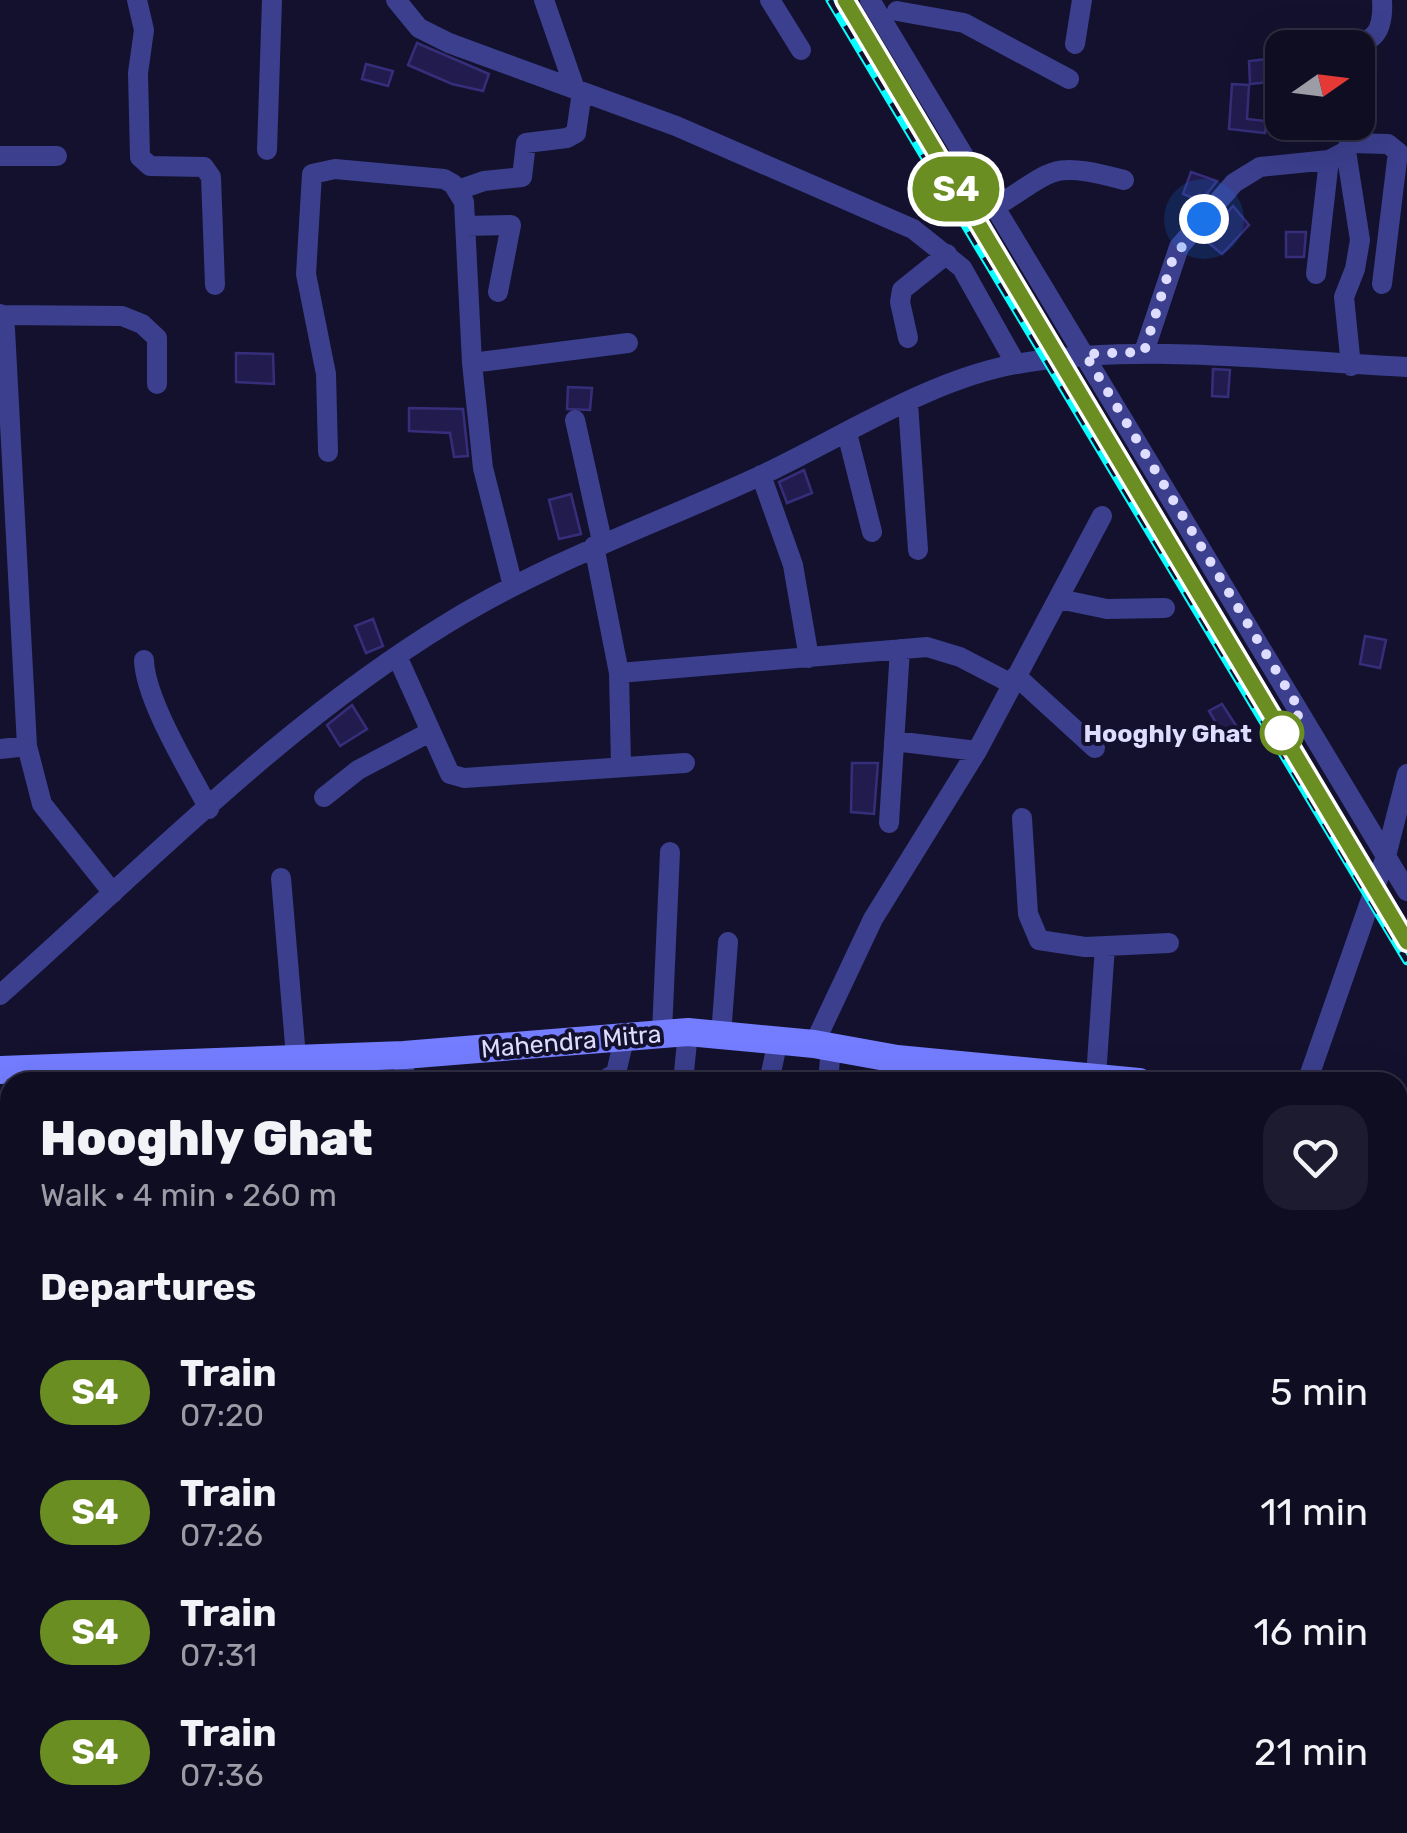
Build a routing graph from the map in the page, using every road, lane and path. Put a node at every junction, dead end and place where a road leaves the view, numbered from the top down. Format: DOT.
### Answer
graph roads {
  1 [pos="137,0"];
  2 [pos="272,0"];
  3 [pos="396,0"];
  4 [pos="544,0"];
  5 [pos="770,0"];
  6 [pos="870,0"];
  7 [pos="1082,0"];
  8 [pos="1382,0"];
  9 [pos="898,5"];
  10 [pos="1375,39"];
  11 [pos="895,43"];
  12 [pos="1075,44"];
  13 [pos="801,50"];
  14 [pos="1069,79"];
  15 [pos="578,90"];
  16 [pos="1343,144"];
  17 [pos="266,150"];
  18 [pos="0,156"];
  19 [pos="56,156"];
  20 [pos="1124,180"];
  21 [pos="458,190"];
  22 [pos="994,208"];
  23 [pos="464,226"];
  24 [pos="948,254"];
  25 [pos="1316,274"];
  26 [pos="215,284"];
  27 [pos="1382,284"];
  28 [pos="498,292"];
  29 [pos="0,315"];
  30 [pos="908,338"];
  31 [pos="628,343"];
  32 [pos="1144,352"];
  33 [pos="1085,354"];
  34 [pos="472,363"];
  35 [pos="1016,364"];
  36 [pos="1351,366"];
  37 [pos="1407,367"];
  38 [pos="157,384"];
  39 [pos="908,403"];
  40 [pos="575,420"];
  41 [pos="847,433"];
  42 [pos="328,452"];
  43 [pos="761,475"];
  44 [pos="1102,516"];
  45 [pos="872,532"];
  46 [pos="598,544"];
  47 [pos="918,550"];
  48 [pos="513,586"];
  49 [pos="1060,599"];
  50 [pos="1164,608"];
  51 [pos="900,650"];
  52 [pos="397,656"];
  53 [pos="810,658"];
  54 [pos="144,660"];
  55 [pos="619,673"];
  56 [pos="1014,680"];
  57 [pos="430,732"];
  58 [pos="894,740"];
  59 [pos="27,746"];
  60 [pos="1095,748"];
  61 [pos="0,749"];
  62 [pos="978,751"];
  63 [pos="685,763"];
  64 [pos="621,765"];
  65 [pos="1407,774"];
  66 [pos="324,797"];
  67 [pos="209,809"];
  68 [pos="1022,818"];
  69 [pos="889,822"];
  70 [pos="670,852"];
  71 [pos="1386,856"];
  72 [pos="282,878"];
  73 [pos="1407,891"];
  74 [pos="113,893"];
  75 [pos="728,942"];
  76 [pos="1169,943"];
  77 [pos="1105,946"];
  78 [pos="0,995"];
  79 [pos="675,1032"];
  80 [pos="625,1035"];
  81 [pos="722,1035"];
  82 [pos="778,1040"];
  83 [pos="823,1046"];
  84 [pos="296,1058"];
  85 [pos="404,1069"];
  86 [pos="0,1070"];
  87 [pos="616,1072"];
  88 [pos="682,1072"];
  89 [pos="771,1072"];
  90 [pos="827,1072"];
  91 [pos="986,1072"];
  92 [pos="1096,1072"];
  93 [pos="1310,1072"];
  1 -- 26 [label="street"];
  2 -- 17 [label="street"];
  3 -- 15 [label="street"];
  4 -- 15 [label="street"];
  5 -- 13 [label="street"];
  6 -- 11 [label="street"];
  7 -- 12 [label="street"];
  8 -- 10 [label="street"];
  9 -- 11 [label="street"];
  9 -- 14 [label="street"];
  11 -- 22 [label="street"];
  15 -- 21 [label="street"];
  15 -- 24 [label="street"];
  16 -- 25 [label="street"];
  16 -- 27 [label="street"];
  16 -- 32 [label="street"];
  16 -- 36 [label="street"];
  18 -- 19 [label="street"];
  20 -- 22 [label="street"];
  21 -- 23 [label="street"];
  21 -- 42 [label="street"];
  22 -- 33 [label="street"];
  23 -- 28 [label="street"];
  23 -- 34 [label="street"];
  24 -- 30 [label="street"];
  24 -- 35 [label="street"];
  29 -- 38 [label="street"];
  29 -- 59 [label="street"];
  31 -- 34 [label="street"];
  32 -- 33 [label="street"];
  32 -- 36 [label="street"];
  33 -- 35 [label="street"];
  33 -- 71 [label="street"];
  34 -- 48 [label="street"];
  35 -- 39 [label="street"];
  36 -- 37 [label="street"];
  39 -- 41 [label="street"];
  39 -- 47 [label="street"];
  40 -- 46 [label="street"];
  41 -- 43 [label="street"];
  41 -- 45 [label="street"];
  43 -- 46 [label="street"];
  43 -- 53 [label="street"];
  44 -- 49 [label="street"];
  46 -- 48 [label="street"];
  46 -- 55 [label="street"];
  48 -- 52 [label="street"];
  49 -- 50 [label="street"];
  49 -- 56 [label="street"];
  51 -- 53 [label="street"];
  51 -- 56 [label="street"];
  51 -- 58 [label="street"];
  52 -- 57 [label="street"];
  52 -- 67 [label="street"];
  53 -- 55 [label="street"];
  54 -- 67 [label="street"];
  55 -- 64 [label="street"];
  56 -- 60 [label="street"];
  56 -- 62 [label="street"];
  57 -- 64 [label="street"];
  57 -- 66 [label="street"];
  58 -- 62 [label="street"];
  58 -- 69 [label="street"];
  59 -- 61 [label="street"];
  59 -- 74 [label="street"];
  62 -- 83 [label="street"];
  63 -- 64 [label="street"];
  65 -- 71 [label="street"];
  67 -- 74 [label="street"];
  68 -- 77 [label="street"];
  70 -- 79 [label="street"];
  71 -- 73 [label="street"];
  71 -- 93 [label="street"];
  72 -- 84 [label="street"];
  74 -- 78 [label="street"];
  75 -- 81 [label="street"];
  76 -- 77 [label="street"];
  77 -- 92 [label="street"];
  79 -- 80 [label="main road, Mahendra Mitra"];
  79 -- 81 [label="main road, Mahendra Mitra"];
  79 -- 88 [label="street"];
  80 -- 85 [label="main road, Mahendra Mitra"];
  80 -- 87 [label="street"];
  81 -- 82 [label="main road, Mahendra Mitra"];
  82 -- 83 [label="main road, Mahendra Mitra"];
  82 -- 89 [label="street"];
  83 -- 90 [label="street"];
  83 -- 91 [label="main road, Mahendra Mitra"];
  84 -- 85 [label="main road, Mahendra Mitra"];
  84 -- 86 [label="main road, Mahendra Mitra"];
}
